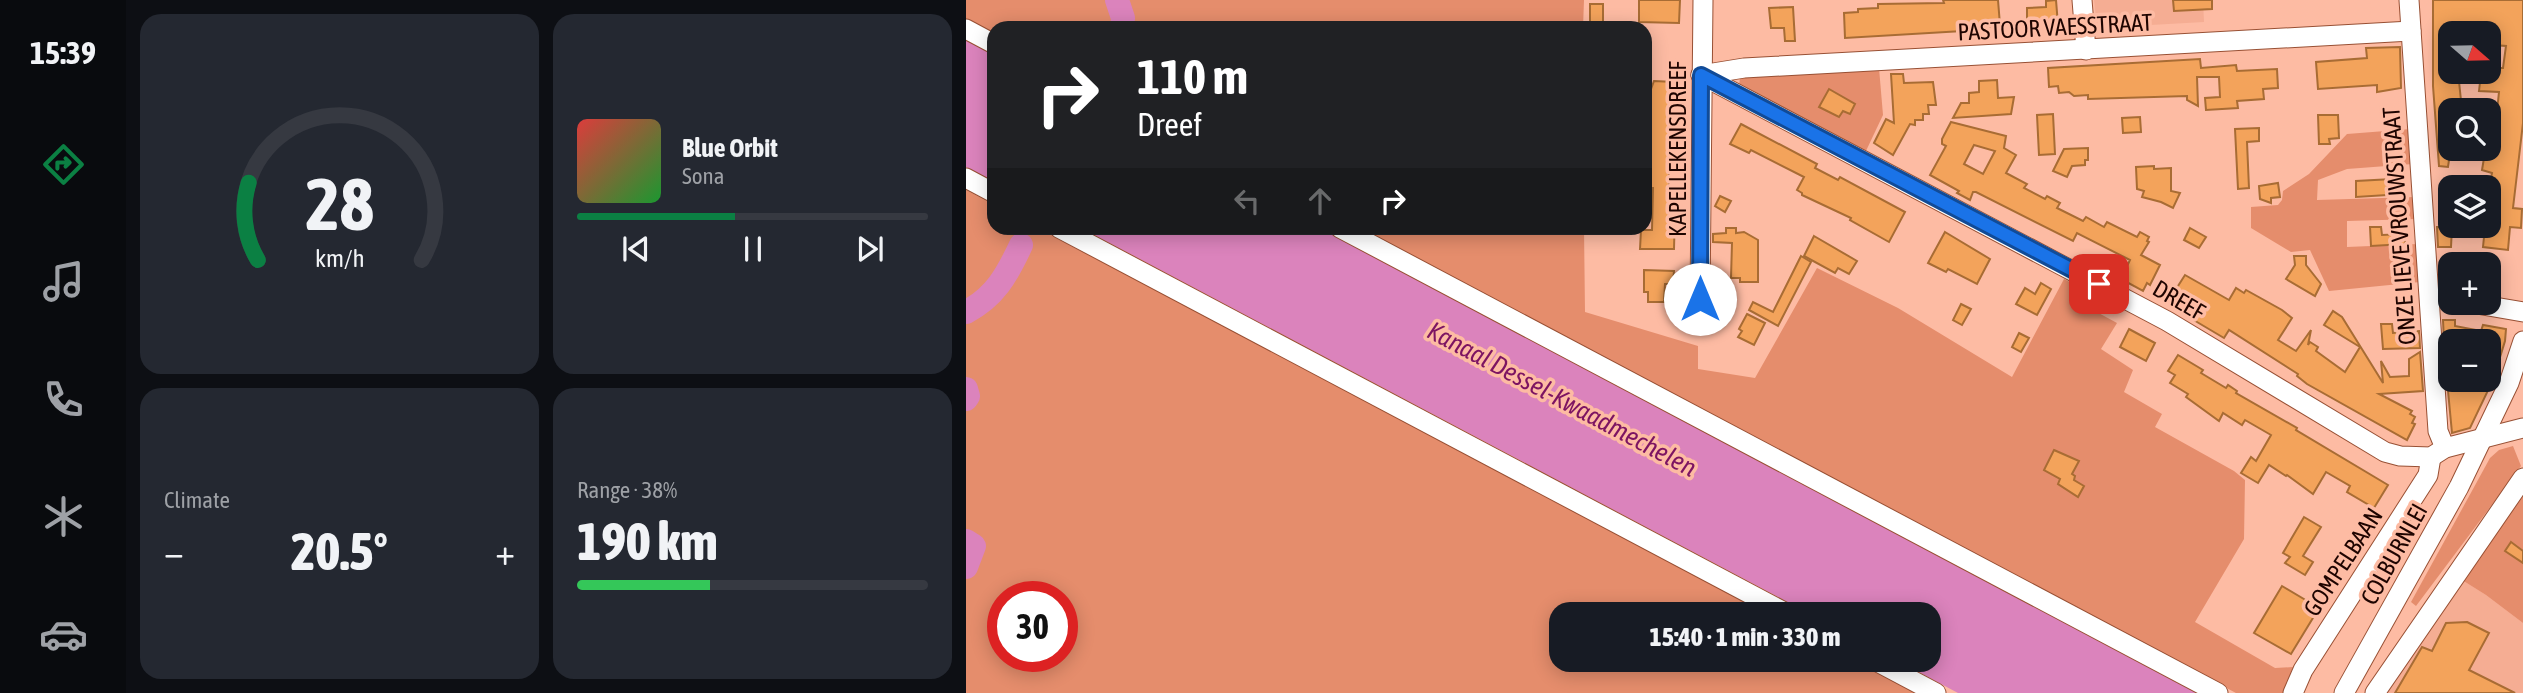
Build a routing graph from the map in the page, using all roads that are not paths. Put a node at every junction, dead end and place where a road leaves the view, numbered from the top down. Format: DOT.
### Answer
graph roads {
  1 [pos="1703,0"];
  2 [pos="2082,0"];
  3 [pos="2409,0"];
  4 [pos="966,30"];
  5 [pos="2411,31"];
  6 [pos="987,40"];
  7 [pos="2085,50"];
  8 [pos="1701,75"];
  9 [pos="966,178"];
  10 [pos="987,189"];
  11 [pos="1072,235"];
  12 [pos="1353,235"];
  13 [pos="1700,299"];
  14 [pos="2501,309"];
  15 [pos="2523,313"];
  16 [pos="2523,341"];
  17 [pos="2523,428"];
  18 [pos="2484,438"];
  19 [pos="2438,453"];
  20 [pos="2523,478"];
  21 [pos="1765,602"];
  22 [pos="1897,672"];
  23 [pos="1936,693"];
  24 [pos="2218,693"];
  25 [pos="2294,693"];
  26 [pos="2344,693"];
  27 [pos="2375,693"];
  1 -- 8 [label="street, KAPELLEKENSDREEF"];
  2 -- 7 [label="street"];
  3 -- 5 [label="street, ONZE LIEVE VROUWSTRAAT"];
  4 -- 6 [label="street"];
  5 -- 7 [label="street, PASTOOR VAESSTRAAT"];
  5 -- 19 [label="street, ONZE LIEVE VROUWSTRAAT"];
  7 -- 8 [label="street, PASTOOR VAESSTRAAT"];
  8 -- 13 [label="street, KAPELLEKENSDREEF"];
  8 -- 19 [label="street, DREEF"];
  9 -- 10 [label="street"];
  11 -- 21 [label="street"];
  12 -- 24 [label="street"];
  14 -- 15 [label="street"];
  16 -- 18 [label="street"];
  17 -- 18 [label="street, DREEF"];
  18 -- 19 [label="street, DREEF"];
  18 -- 26 [label="street, COLBURNLEI"];
  19 -- 25 [label="street, GOMPELBAAN"];
  20 -- 27 [label="street"];
  22 -- 23 [label="street"];
}
